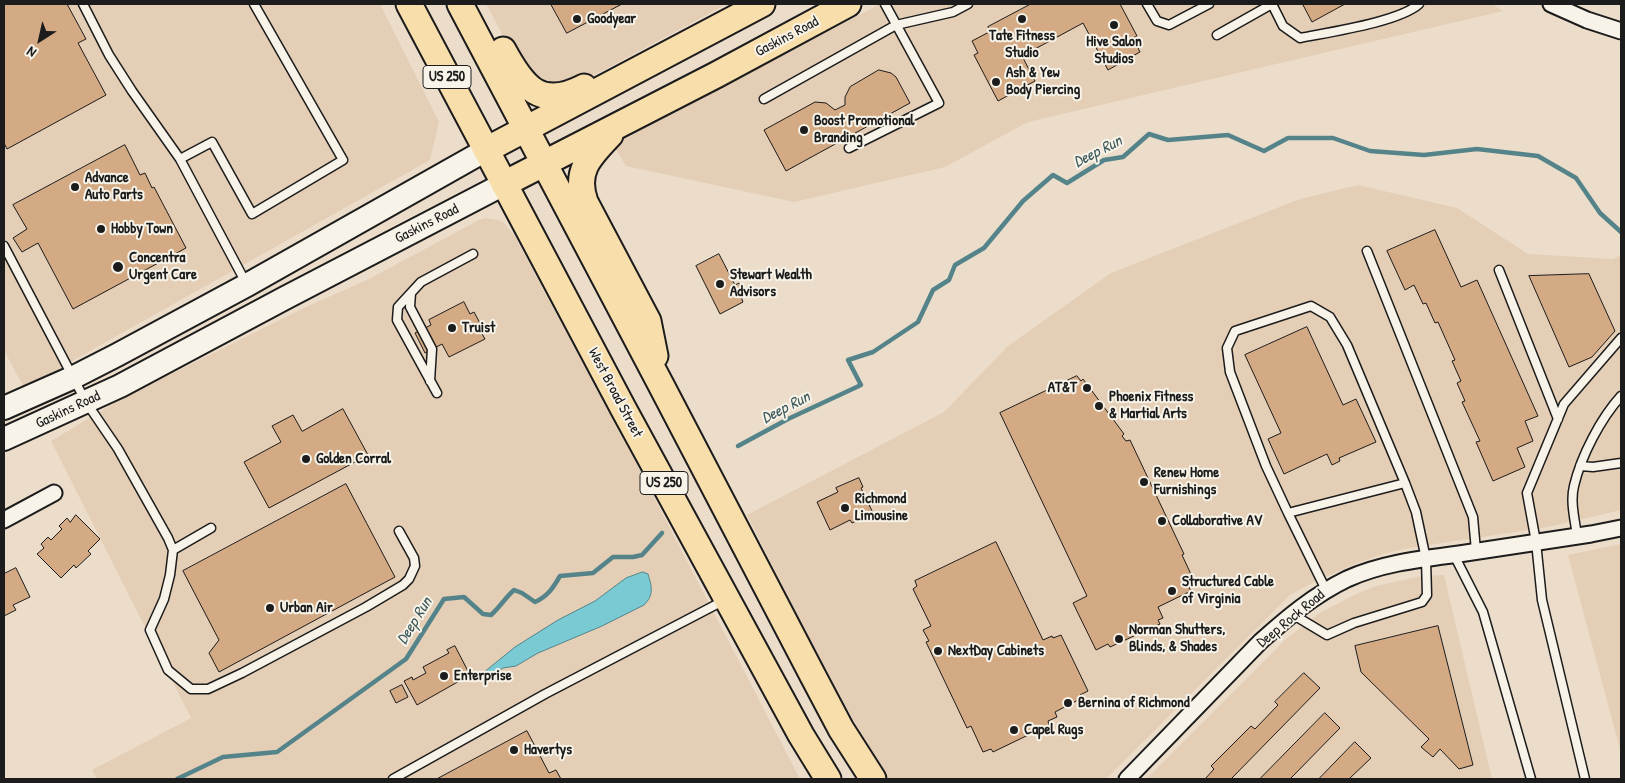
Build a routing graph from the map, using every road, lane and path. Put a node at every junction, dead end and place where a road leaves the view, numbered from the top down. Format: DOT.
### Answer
graph roads {
  1 [pos="83,4"];
  2 [pos="254,4"];
  3 [pos="409,4"];
  4 [pos="460,4"];
  5 [pos="470,4"];
  6 [pos="762,4"];
  7 [pos="848,4"];
  8 [pos="884,4"];
  9 [pos="968,4"];
  10 [pos="1147,4"];
  11 [pos="1209,4"];
  12 [pos="1272,4"];
  13 [pos="1419,4"];
  14 [pos="1551,4"];
  15 [pos="896,25"];
  16 [pos="1621,31"];
  17 [pos="1217,34"];
  18 [pos="691,42"];
  19 [pos="764,99"];
  20 [pos="620,125"];
  21 [pos="527,130"];
  22 [pos="849,148"];
  23 [pos="486,150"];
  24 [pos="180,159"];
  25 [pos="544,163"];
  26 [pos="504,184"];
  27 [pos="4,246"];
  28 [pos="1367,251"];
  29 [pos="473,254"];
  30 [pos="1499,270"];
  31 [pos="247,285"];
  32 [pos="411,293"];
  33 [pos="1621,338"];
  34 [pos="74,378"];
  35 [pos="430,382"];
  36 [pos="660,383"];
  37 [pos="437,393"];
  38 [pos="1621,396"];
  39 [pos="86,402"];
  40 [pos="4,408"];
  41 [pos="1558,419"];
  42 [pos="4,439"];
  43 [pos="1621,463"];
  44 [pos="1580,466"];
  45 [pos="1405,483"];
  46 [pos="54,493"];
  47 [pos="1288,513"];
  48 [pos="4,520"];
  49 [pos="210,528"];
  50 [pos="1621,528"];
  51 [pos="399,531"];
  52 [pos="1577,536"];
  53 [pos="1536,542"];
  54 [pos="173,550"];
  55 [pos="1476,551"];
  56 [pos="1454,555"];
  57 [pos="1426,559"];
  58 [pos="1326,590"];
  59 [pos="728,599"];
  60 [pos="1292,614"];
  61 [pos="393,779"];
  62 [pos="828,779"];
  63 [pos="873,779"];
  64 [pos="1127,779"];
  65 [pos="1531,779"];
  66 [pos="1585,779"];
  1 -- 24 [label="lane"];
  2 -- 24 [label="lane"];
  3 -- 23 [label="main road, West Broad Street / US 250"];
  4 -- 21 [label="main road, US 250"];
  5 -- 18 [label="main road"];
  6 -- 18 [label="main road, Gaskins Road"];
  7 -- 20 [label="main road, Gaskins Road"];
  8 -- 15 [label="lane"];
  9 -- 15 [label="lane"];
  10 -- 11 [label="lane"];
  12 -- 13 [label="lane"];
  12 -- 17 [label="lane"];
  14 -- 16 [label="street"];
  15 -- 19 [label="lane"];
  15 -- 22 [label="lane"];
  18 -- 21 [label="main road, Gaskins Road"];
  20 -- 25 [label="main road, Gaskins Road"];
  20 -- 36 [label="main road"];
  21 -- 23 [label="main road, Gaskins Road"];
  21 -- 25 [label="main road, US 250"];
  23 -- 26 [label="main road, West Broad Street / US 250"];
  23 -- 31 [label="main road, Gaskins Road"];
  24 -- 31 [label="lane"];
  25 -- 26 [label="main road, Gaskins Road"];
  25 -- 36 [label="main road, US 250"];
  26 -- 39 [label="main road, Gaskins Road"];
  26 -- 59 [label="main road, West Broad Street / US 250"];
  27 -- 34 [label="lane"];
  28 -- 55 [label="lane"];
  29 -- 32 [label="lane"];
  30 -- 41 [label="lane"];
  31 -- 34 [label="main road, Gaskins Road"];
  32 -- 35 [label="lane"];
  32 -- 35 [label="lane"];
  33 -- 41 [label="lane"];
  34 -- 39 [label="lane"];
  34 -- 40 [label="main road, Gaskins Road"];
  35 -- 37 [label="lane"];
  36 -- 63 [label="main road, US 250"];
  38 -- 44 [label="lane"];
  39 -- 42 [label="main road, Gaskins Road"];
  39 -- 54 [label="lane"];
  41 -- 53 [label="lane"];
  43 -- 44 [label="lane"];
  44 -- 52 [label="lane"];
  45 -- 47 [label="lane"];
  45 -- 47 [label="lane"];
  45 -- 57 [label="lane"];
  46 -- 48 [label="street"];
  47 -- 58 [label="lane"];
  49 -- 54 [label="lane"];
  50 -- 52 [label="street, Deep Rock Road"];
  51 -- 54 [label="lane"];
  52 -- 53 [label="street, Deep Rock Road"];
  53 -- 55 [label="street, Deep Rock Road"];
  53 -- 66 [label="lane"];
  55 -- 56 [label="street, Deep Rock Road"];
  56 -- 57 [label="street, Deep Rock Road"];
  56 -- 65 [label="lane"];
  57 -- 58 [label="street, Deep Rock Road"];
  57 -- 60 [label="lane"];
  58 -- 60 [label="street, Deep Rock Road"];
  59 -- 61 [label="lane"];
  59 -- 62 [label="main road, West Broad Street / US 250"];
  60 -- 64 [label="street, Deep Rock Road"];
}
